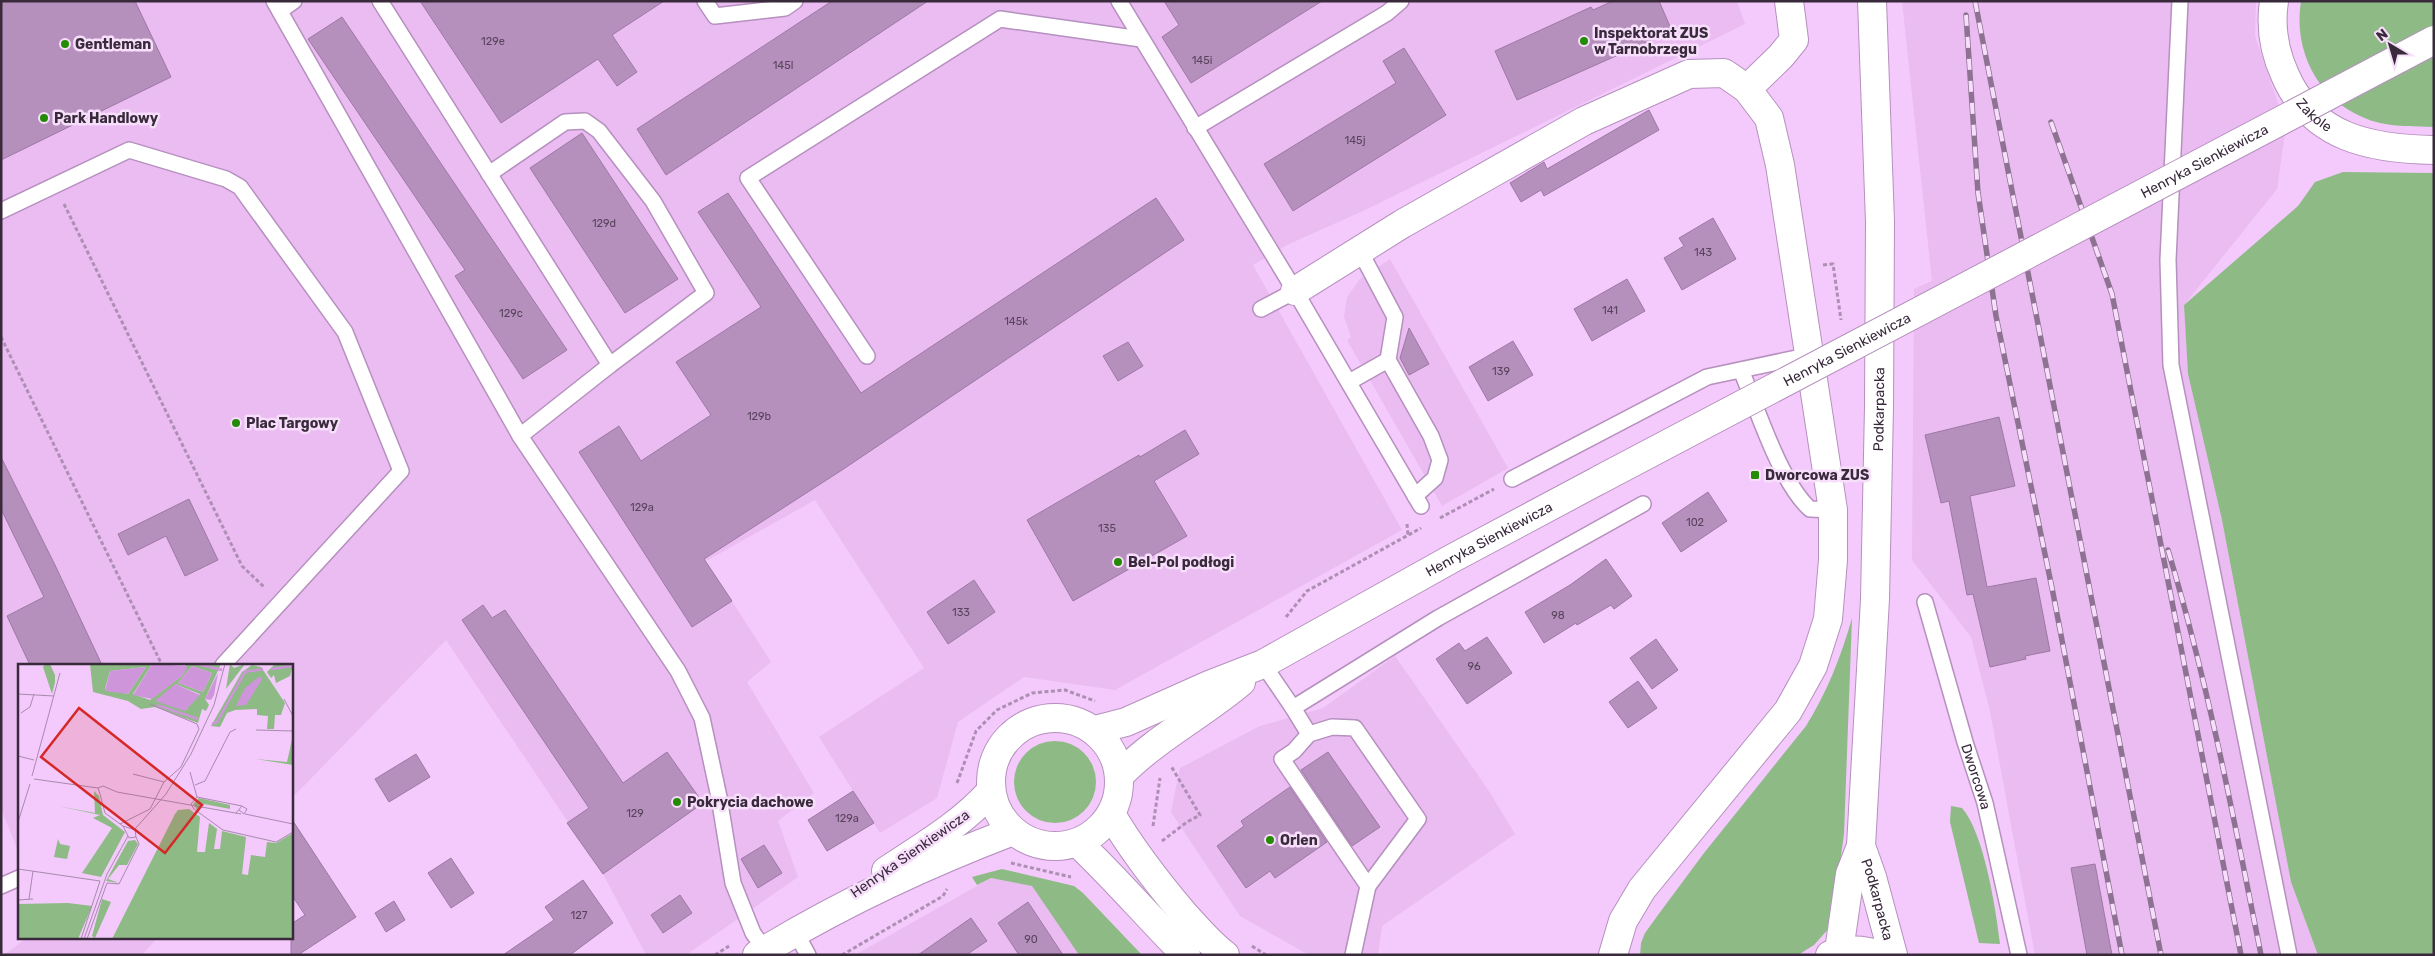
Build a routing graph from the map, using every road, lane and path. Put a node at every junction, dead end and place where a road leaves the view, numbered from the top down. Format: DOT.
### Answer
graph roads {
  1 [pos="294,1"];
  2 [pos="380,1"];
  3 [pos="705,1"];
  4 [pos="794,1"];
  5 [pos="1119,1"];
  6 [pos="1400,1"];
  7 [pos="1789,1"];
  8 [pos="1872,1"];
  9 [pos="2180,1"];
  10 [pos="2274,1"];
  11 [pos="277,6"];
  12 [pos="1141,39"];
  13 [pos="2434,40"];
  14 [pos="1747,89"];
  15 [pos="1195,128"];
  16 [pos="2434,150"];
  17 [pos="489,174"];
  18 [pos="55,186"];
  19 [pos="1,212"];
  20 [pos="1360,251"];
  21 [pos="1823,275"];
  22 [pos="1295,290"];
  23 [pos="1261,309"];
  24 [pos="1841,323"];
  25 [pos="1,337"];
  26 [pos="867,356"];
  27 [pos="1811,356"];
  28 [pos="1388,360"];
  29 [pos="610,365"];
  30 [pos="1741,370"];
  31 [pos="1349,382"];
  32 [pos="520,436"];
  33 [pos="1512,479"];
  34 [pos="1643,504"];
  35 [pos="1833,510"];
  36 [pos="1434,522"];
  37 [pos="1425,526"];
  38 [pos="1925,602"];
  39 [pos="280,603"];
  40 [pos="1285,619"];
  41 [pos="162,664"];
  42 [pos="224,664"];
  43 [pos="1262,664"];
  44 [pos="1097,701"];
  45 [pos="1293,708"];
  46 [pos="1095,730"];
  47 [pos="1309,734"];
  48 [pos="1167,760"];
  49 [pos="1161,769"];
  50 [pos="1120,776"];
  51 [pos="956,786"];
  52 [pos="991,791"];
  53 [pos="1111,814"];
  54 [pos="1013,831"];
  55 [pos="1152,832"];
  56 [pos="1078,843"];
  57 [pos="1158,844"];
  58 [pos="1861,846"];
  59 [pos="1008,862"];
  60 [pos="18,878"];
  61 [pos="1078,879"];
  62 [pos="950,884"];
  63 [pos="1,886"];
  64 [pos="1368,886"];
  65 [pos="825,914"];
  66 [pos="795,931"];
  67 [pos="758,946"];
  68 [pos="1834,953"];
  69 [pos="715,955"];
  70 [pos="808,955"];
  71 [pos="842,955"];
  72 [pos="1186,955"];
  73 [pos="1224,955"];
  74 [pos="1353,955"];
  75 [pos="1613,955"];
  76 [pos="1879,955"];
  77 [pos="1892,955"];
  78 [pos="2019,955"];
  79 [pos="2290,955"];
  1 -- 11 [label="lane"];
  2 -- 17 [label="lane"];
  3 -- 4 [label="lane"];
  5 -- 12 [label="lane"];
  6 -- 15 [label="lane"];
  7 -- 14 [label="main road"];
  8 -- 58 [label="main road, Podkarpacka"];
  9 -- 79 [label="lane"];
  10 -- 16 [label="main road, Zakole"];
  11 -- 32 [label="lane"];
  12 -- 15 [label="lane"];
  12 -- 26 [label="lane"];
  13 -- 43 [label="main road, Henryka Sienkiewicza, bridge"];
  14 -- 20 [label="main road"];
  14 -- 27 [label="main road"];
  15 -- 22 [label="lane"];
  17 -- 29 [label="lane"];
  17 -- 29 [label="lane"];
  18 -- 19 [label="lane"];
  18 -- 39 [label="path"];
  18 -- 39 [label="lane"];
  20 -- 22 [label="main road"];
  20 -- 28 [label="lane"];
  21 -- 24 [label="path"];
  22 -- 23 [label="lane"];
  22 -- 31 [label="lane"];
  25 -- 41 [label="path"];
  27 -- 30 [label="lane"];
  27 -- 35 [label="main road"];
  28 -- 31 [label="lane"];
  28 -- 31 [label="lane"];
  29 -- 32 [label="lane"];
  30 -- 33 [label="lane"];
  30 -- 35 [label="lane"];
  32 -- 67 [label="lane"];
  33 -- 36 [label="path"];
  34 -- 45 [label="lane"];
  35 -- 75 [label="main road"];
  37 -- 40 [label="path"];
  38 -- 78 [label="lane, Dworcowa"];
  39 -- 42 [label="lane"];
  43 -- 45 [label="lane"];
  43 -- 46 [label="main road, Henryka Sienkiewicza"];
  43 -- 50 [label="main road, Henryka Sienkiewicza"];
  44 -- 51 [label="path"];
  45 -- 47 [label="lane"];
  46 -- 50 [label="main road"];
  46 -- 52 [label="main road"];
  47 -- 64 [label="lane"];
  47 -- 64 [label="lane"];
  48 -- 57 [label="path"];
  49 -- 55 [label="path"];
  50 -- 53 [label="main road"];
  52 -- 54 [label="main road"];
  52 -- 65 [label="main road, Henryka Sienkiewicza"];
  53 -- 56 [label="main road"];
  53 -- 73 [label="main road"];
  54 -- 56 [label="main road"];
  54 -- 65 [label="main road, Henryka Sienkiewicza"];
  56 -- 72 [label="main road"];
  58 -- 68 [label="main road, Podkarpacka"];
  58 -- 77 [label="main road, Podkarpacka"];
  59 -- 61 [label="path"];
  60 -- 63 [label="lane"];
  62 -- 71 [label="path"];
  64 -- 74 [label="lane"];
  65 -- 66 [label="main road, Henryka Sienkiewicza"];
  66 -- 67 [label="main road, Henryka Sienkiewicza"];
  66 -- 70 [label="lane"];
  67 -- 69 [label="path"];
  68 -- 76 [label="main road"];
}
